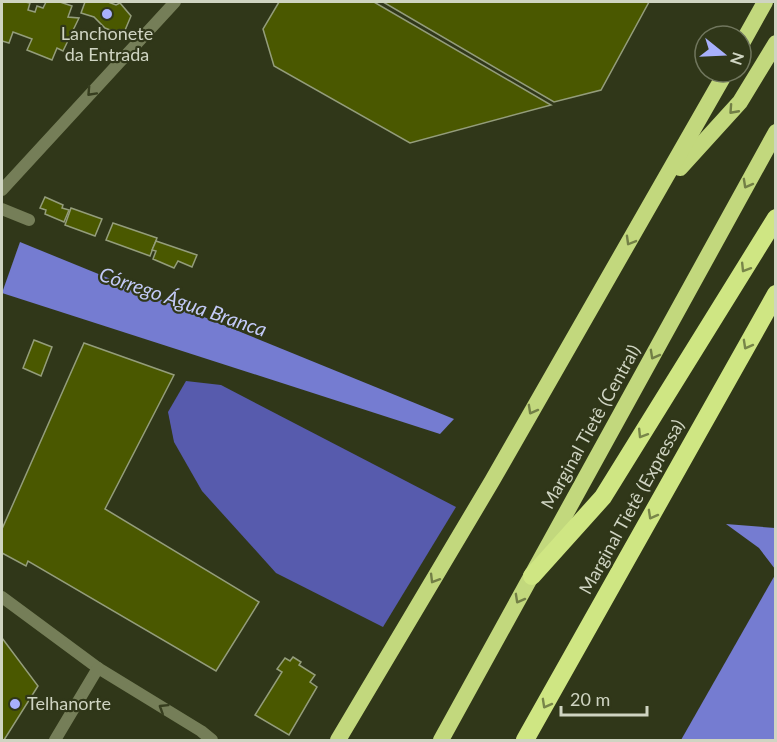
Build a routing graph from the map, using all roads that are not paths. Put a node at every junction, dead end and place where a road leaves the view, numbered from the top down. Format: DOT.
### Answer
graph roads {
  1 [pos="172,2"];
  2 [pos="765,2"];
  3 [pos="753,24"];
  4 [pos="776,43"];
  5 [pos="719,84"];
  6 [pos="776,132"];
  7 [pos="2,190"];
  8 [pos="659,191"];
  9 [pos="2,209"];
  10 [pos="776,218"];
  11 [pos="29,220"];
  12 [pos="776,294"];
  13 [pos="532,576"];
  14 [pos="2,597"];
  15 [pos="98,668"];
  16 [pos="55,741"];
  17 [pos="212,741"];
  18 [pos="338,741"];
  19 [pos="441,741"];
  20 [pos="525,741"];
  1 -- 7 [label="street, one-way"];
  2 -- 3 [label="highway"];
  4 -- 8 [label="highway, one-way"];
  5 -- 8 [label="highway"];
  6 -- 13 [label="highway, Marginal Tietê (Central), one-way"];
  8 -- 18 [label="highway, one-way"];
  9 -- 11 [label="street"];
  10 -- 13 [label="highway, one-way"];
  12 -- 20 [label="highway, Marginal Tietê (Expressa), one-way"];
  13 -- 19 [label="highway, Marginal Tietê (Central), one-way"];
  14 -- 15 [label="street"];
  15 -- 16 [label="street"];
  17 -- 15 [label="street, one-way"];
}
